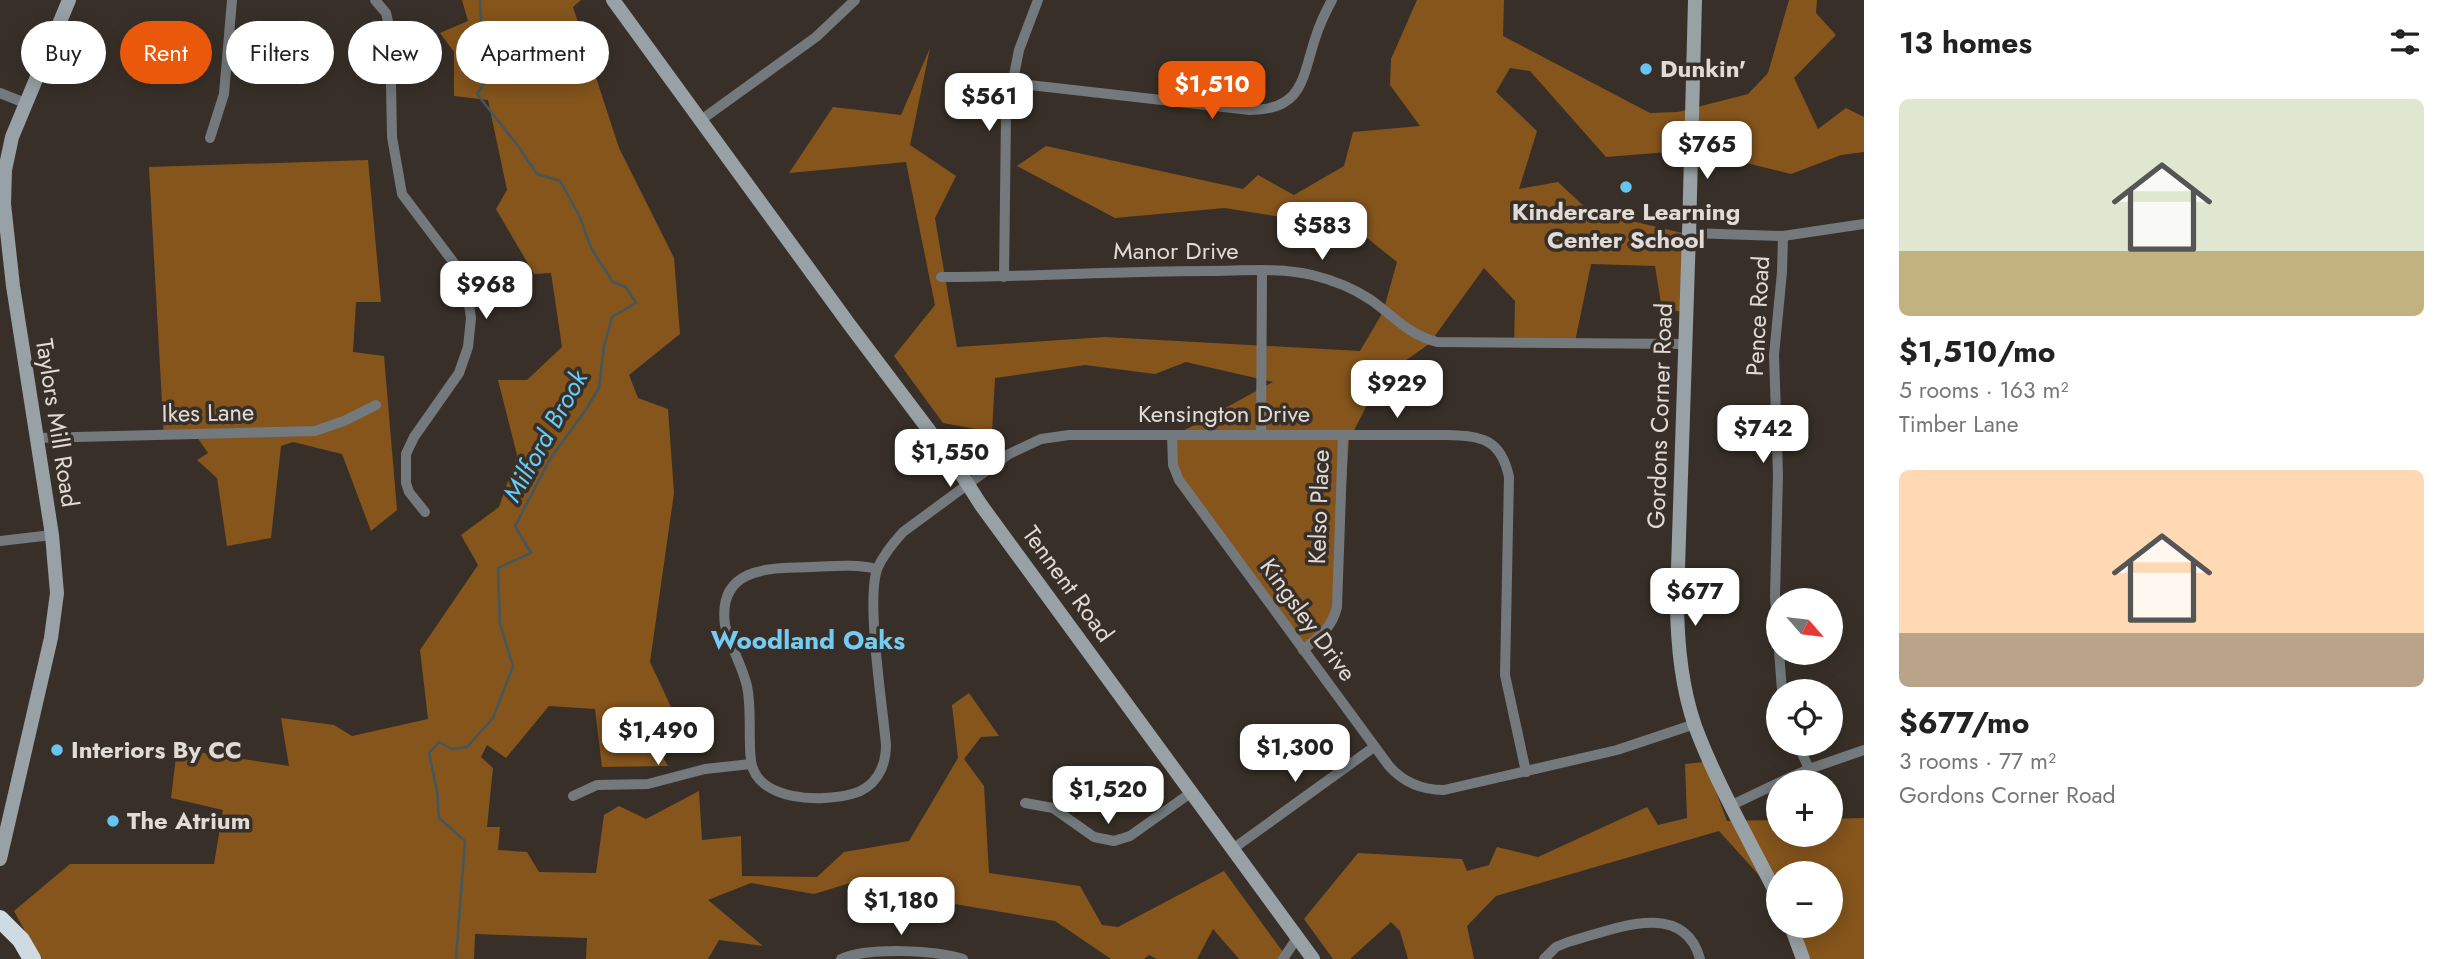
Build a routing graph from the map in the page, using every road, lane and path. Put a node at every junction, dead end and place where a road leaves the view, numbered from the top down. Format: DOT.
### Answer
graph roads {
  1 [pos="69,0"];
  2 [pos="232,0"];
  3 [pos="376,0"];
  4 [pos="613,0"];
  5 [pos="855,0"];
  6 [pos="1038,0"];
  7 [pos="1332,0"];
  8 [pos="1695,0"];
  9 [pos="1012,83"];
  10 [pos="0,93"];
  11 [pos="25,103"];
  12 [pos="701,120"];
  13 [pos="210,138"];
  14 [pos="1864,223"];
  15 [pos="1689,233"];
  16 [pos="1783,236"];
  17 [pos="1262,272"];
  18 [pos="1004,277"];
  19 [pos="941,278"];
  20 [pos="1686,344"];
  21 [pos="376,405"];
  22 [pos="1172,435"];
  23 [pos="1261,435"];
  24 [pos="1343,435"];
  25 [pos="36,438"];
  26 [pos="968,484"];
  27 [pos="425,512"];
  28 [pos="52,536"];
  29 [pos="0,541"];
  30 [pos="877,569"];
  31 [pos="1303,650"];
  32 [pos="1781,679"];
  33 [pos="1695,724"];
  34 [pos="1374,747"];
  35 [pos="1864,750"];
  36 [pos="1803,756"];
  37 [pos="751,764"];
  38 [pos="1809,769"];
  39 [pos="1526,772"];
  40 [pos="1766,789"];
  41 [pos="1192,792"];
  42 [pos="573,796"];
  43 [pos="1025,803"];
  44 [pos="1732,805"];
  45 [pos="1234,848"];
  46 [pos="0,859"];
  47 [pos="1766,873"];
  48 [pos="4,926"];
  49 [pos="1297,938"];
  50 [pos="1795,938"];
  51 [pos="32,959"];
  52 [pos="841,959"];
  53 [pos="963,959"];
  54 [pos="1283,959"];
  55 [pos="1313,959"];
  56 [pos="1544,959"];
  57 [pos="1700,959"];
  58 [pos="1803,959"];
  1 -- 11 [label="street, Taylors Mill Road"];
  2 -- 13 [label="street"];
  3 -- 27 [label="street"];
  4 -- 12 [label="street, Tennent Road"];
  5 -- 12 [label="street"];
  6 -- 9 [label="street"];
  7 -- 9 [label="street"];
  8 -- 15 [label="street, Gordons Corner Road"];
  9 -- 18 [label="street"];
  10 -- 11 [label="street"];
  11 -- 25 [label="street, Taylors Mill Road"];
  12 -- 26 [label="street, Tennent Road"];
  14 -- 16 [label="street"];
  15 -- 16 [label="street"];
  15 -- 20 [label="street, Gordons Corner Road"];
  16 -- 32 [label="street, Pence Road"];
  17 -- 18 [label="street, Manor Drive"];
  17 -- 20 [label="street, Manor Drive"];
  17 -- 23 [label="street"];
  18 -- 19 [label="street, Manor Drive"];
  20 -- 33 [label="street, Gordons Corner Road"];
  21 -- 25 [label="street, Ikes Lane"];
  22 -- 23 [label="street, Kensington Drive"];
  22 -- 26 [label="street, Kensington Drive"];
  22 -- 31 [label="street, Kingsley Drive"];
  23 -- 24 [label="street, Kensington Drive"];
  24 -- 31 [label="street, Kelso Place"];
  24 -- 39 [label="street, Kensington Drive"];
  25 -- 28 [label="street, Taylors Mill Road"];
  26 -- 30 [label="street, Kensington Drive"];
  26 -- 41 [label="street, Tennent Road"];
  28 -- 29 [label="street"];
  28 -- 46 [label="street, Taylors Mill Road"];
  30 -- 37 [label="street"];
  30 -- 37 [label="street"];
  31 -- 34 [label="street, Kingsley Drive"];
  33 -- 39 [label="street, Kingsley Drive"];
  33 -- 44 [label="street, Gordons Corner Road"];
  34 -- 39 [label="street, Kingsley Drive"];
  34 -- 45 [label="street"];
  35 -- 38 [label="street"];
  36 -- 38 [label="street"];
  37 -- 42 [label="street"];
  40 -- 44 [label="street"];
  41 -- 43 [label="street"];
  41 -- 45 [label="street, Tennent Road"];
  44 -- 47 [label="street, Gordons Corner Road"];
  45 -- 49 [label="street, Tennent Road"];
  48 -- 51 [label="highway"];
  49 -- 54 [label="street"];
  49 -- 55 [label="street, Tennent Road"];
  50 -- 58 [label="street"];
  52 -- 53 [label="street"];
  56 -- 57 [label="street"];
}
